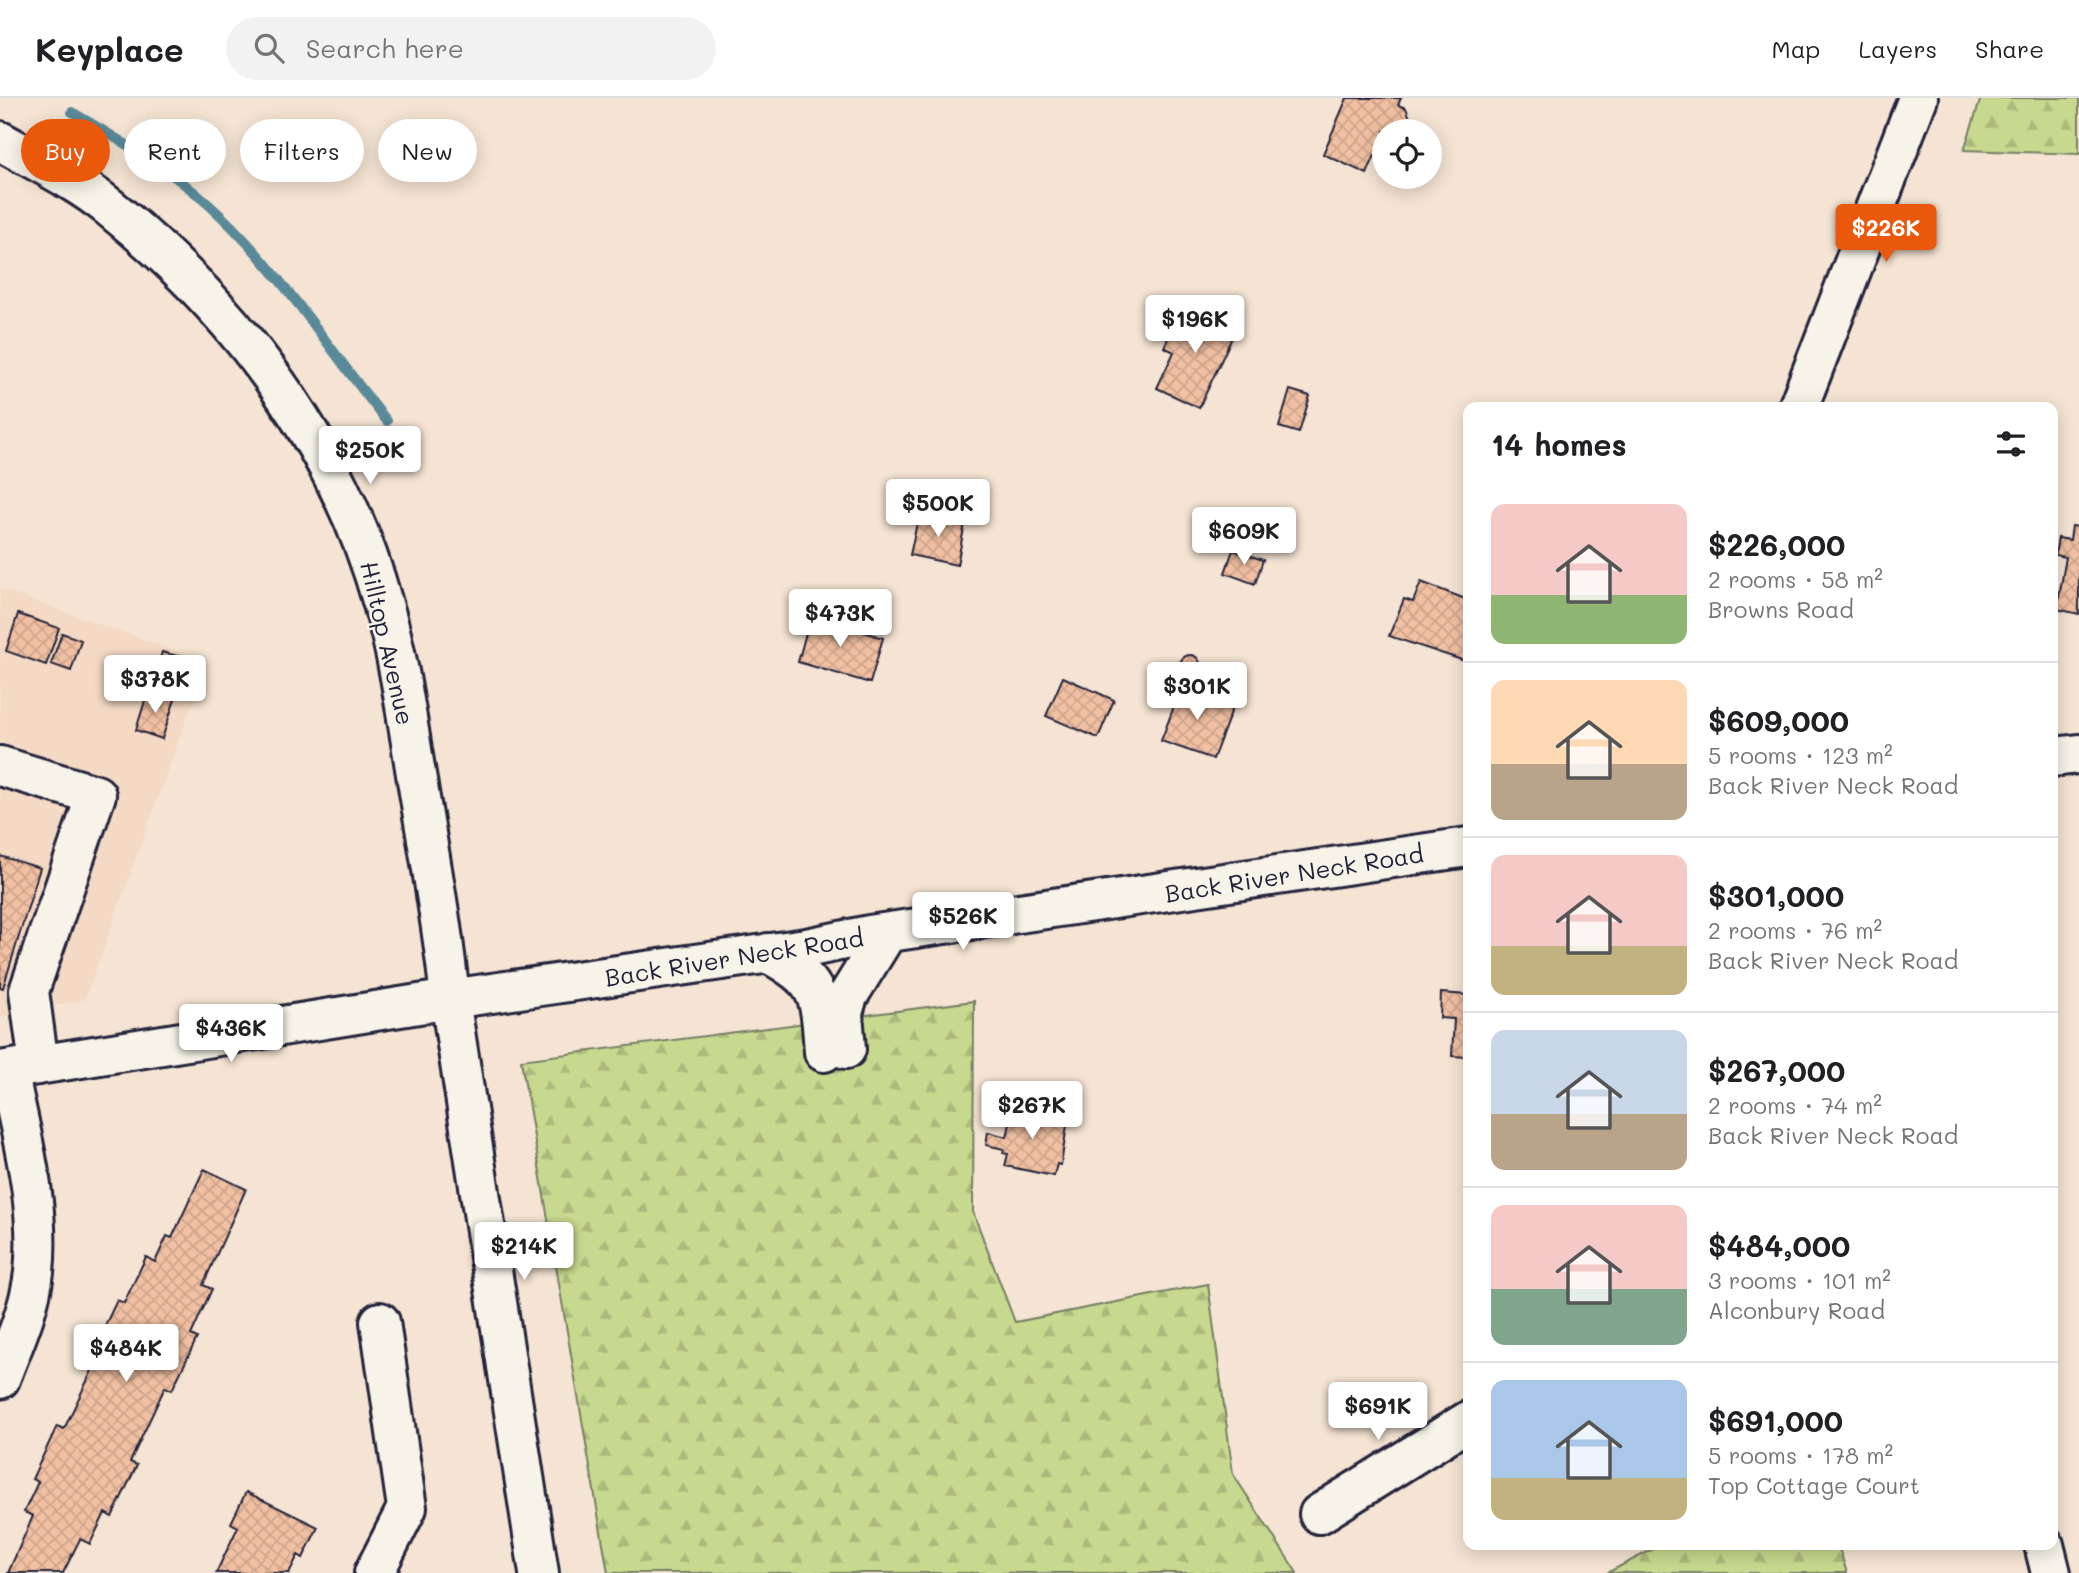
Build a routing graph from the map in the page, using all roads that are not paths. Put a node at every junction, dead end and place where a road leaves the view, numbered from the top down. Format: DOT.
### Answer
graph roads {
  1 [pos="1918,98"];
  2 [pos="0,141"];
  3 [pos="1800,402"];
  4 [pos="2079,754"];
  5 [pos="2058,756"];
  6 [pos="0,766"];
  7 [pos="1463,848"];
  8 [pos="887,933"];
  9 [pos="768,953"];
  10 [pos="450,999"];
  11 [pos="15,1069"];
  12 [pos="380,1322"];
  13 [pos="0,1380"];
  14 [pos="1463,1424"];
  15 [pos="1319,1514"];
  16 [pos="2046,1550"];
  17 [pos="374,1573"];
  18 [pos="539,1573"];
  19 [pos="2051,1573"];
  1 -- 3 [label="street"];
  2 -- 10 [label="street, Hilltop Avenue"];
  4 -- 5 [label="street"];
  6 -- 11 [label="street"];
  7 -- 8 [label="street, Back River Neck Road"];
  8 -- 9 [label="street, Back River Neck Road"];
  8 -- 9 [label="street"];
  9 -- 10 [label="street, Back River Neck Road"];
  10 -- 11 [label="street, Back River Neck Road"];
  10 -- 18 [label="street, Hilltop Avenue"];
  11 -- 13 [label="street"];
  12 -- 17 [label="street"];
  14 -- 15 [label="street"];
  16 -- 19 [label="street"];
}
